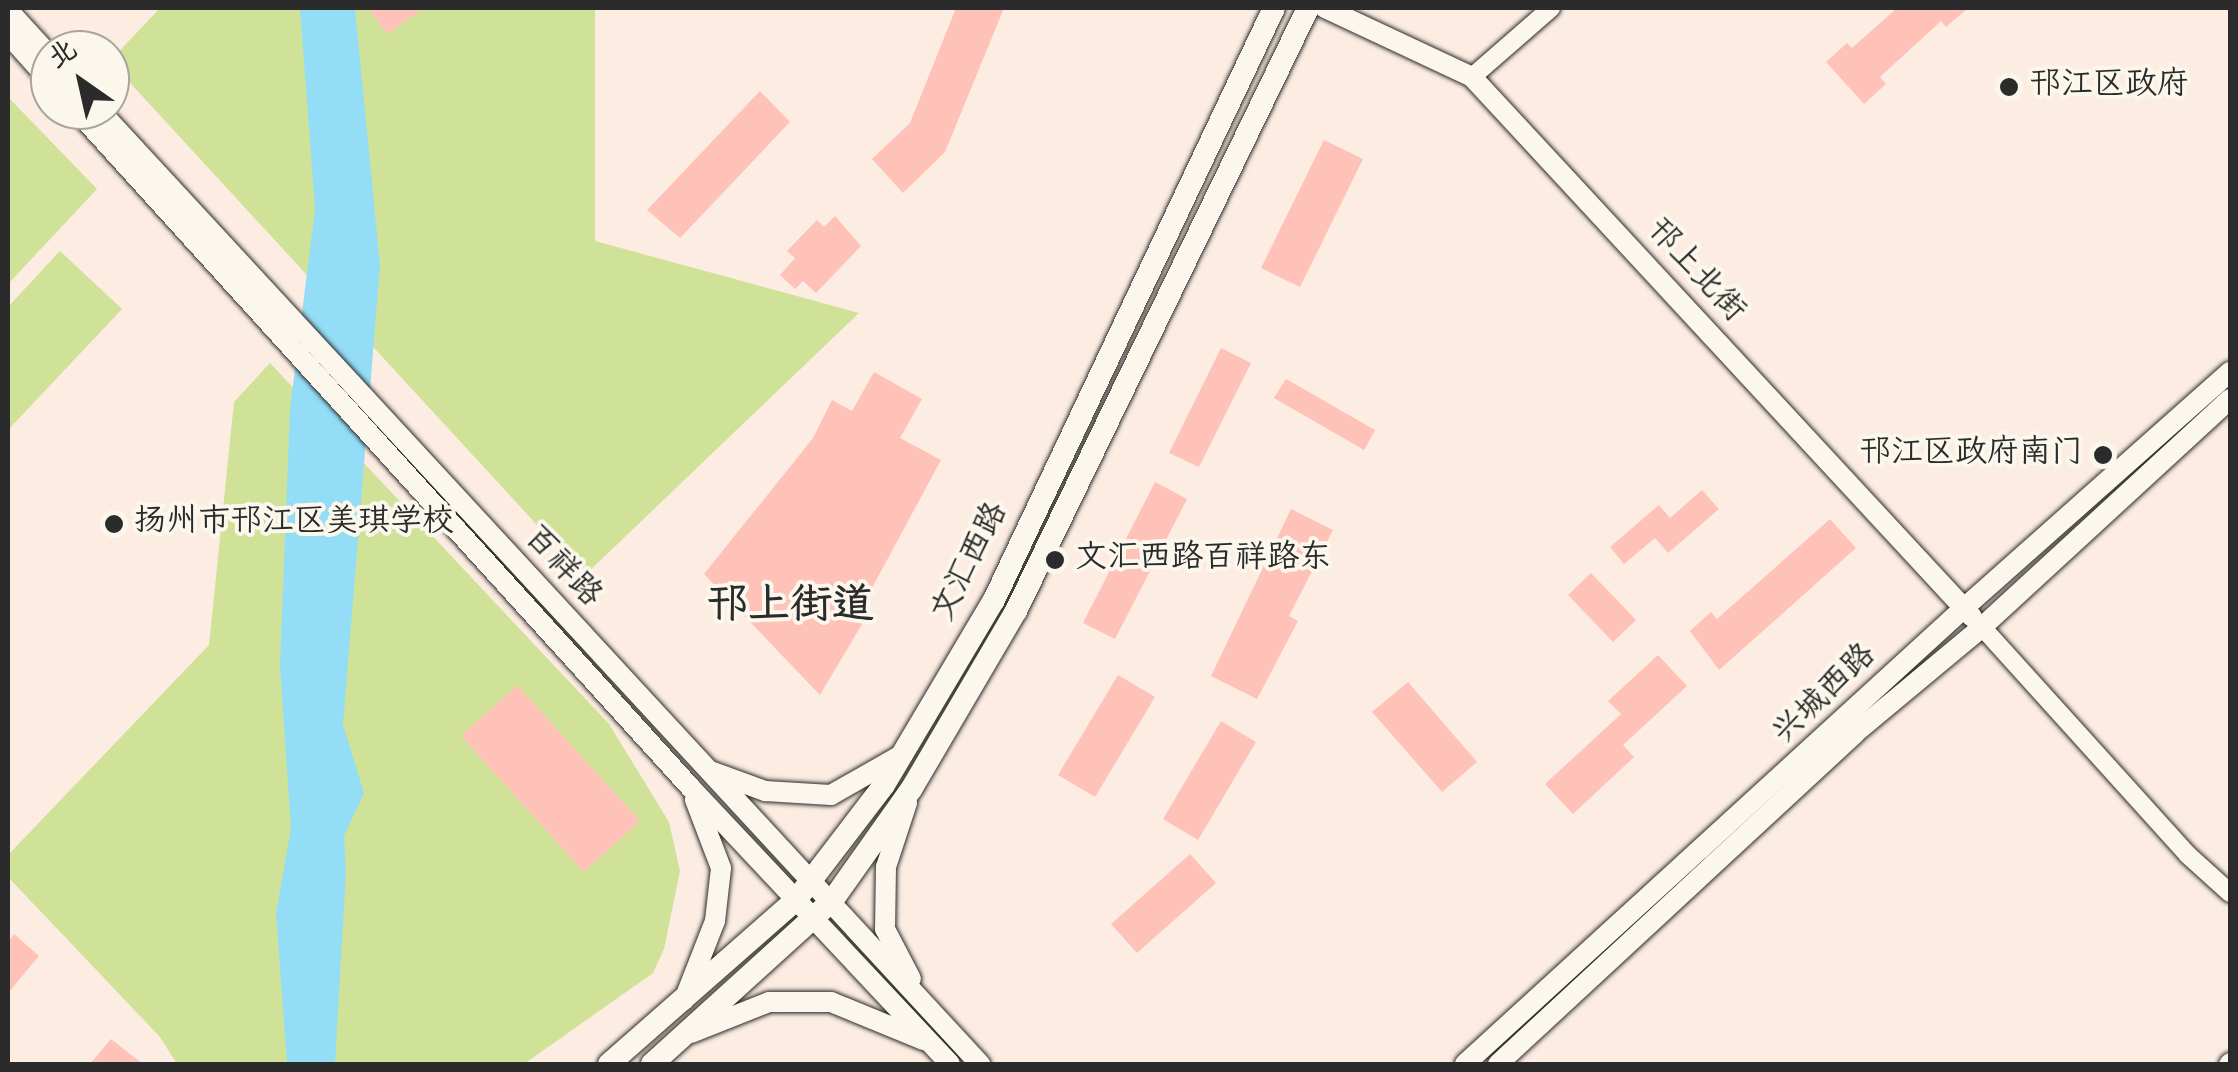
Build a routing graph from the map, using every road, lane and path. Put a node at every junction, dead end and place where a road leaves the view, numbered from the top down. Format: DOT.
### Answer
graph roads {
  1 [pos="1274,8"];
  2 [pos="1308,8"];
  3 [pos="1325,8"];
  4 [pos="1550,8"];
  5 [pos="8,10"];
  6 [pos="8,34"];
  7 [pos="30,34"];
  8 [pos="30,59"];
  9 [pos="1472,77"];
  10 [pos="94,130"];
  11 [pos="117,130"];
  12 [pos="2230,372"];
  13 [pos="2230,399"];
  14 [pos="1964,608"];
  15 [pos="1982,627"];
  16 [pos="903,754"];
  17 [pos="706,769"];
  18 [pos="691,788"];
  19 [pos="912,788"];
  20 [pos="812,882"];
  21 [pos="2230,894"];
  22 [pos="796,900"];
  23 [pos="832,900"];
  24 [pos="815,918"];
  25 [pos="682,1002"];
  26 [pos="929,1011"];
  27 [pos="684,1036"];
  28 [pos="930,1042"];
  29 [pos="609,1064"];
  30 [pos="652,1064"];
  31 [pos="950,1064"];
  32 [pos="980,1064"];
  33 [pos="1466,1064"];
  34 [pos="1498,1064"];
  1 -- 16 [label="main road, 文汇西路"];
  2 -- 19 [label="main road, 文汇西路"];
  3 -- 9 [label="street, 邗上北街"];
  4 -- 9 [label="street"];
  5 -- 7 [label="street"];
  6 -- 8 [label="street"];
  9 -- 14 [label="street, 邗上北街"];
  10 -- 18 [label="street, 百祥路"];
  11 -- 17 [label="street, 百祥路"];
  12 -- 14 [label="street, 兴城西路"];
  13 -- 15 [label="street, 兴城西路"];
  14 -- 15 [label="street, 邗上北街"];
  14 -- 33 [label="street, 兴城西路"];
  15 -- 21 [label="street"];
  15 -- 34 [label="street, 兴城西路"];
  16 -- 17 [label="street"];
  16 -- 20 [label="main road, 文汇西路"];
  17 -- 20 [label="street, 百祥路"];
  18 -- 22 [label="street, 百祥路"];
  18 -- 25 [label="street"];
  19 -- 23 [label="main road, 文汇西路"];
  19 -- 26 [label="street"];
  20 -- 22 [label="main road, 文汇西路"];
  20 -- 23 [label="street, 百祥路"];
  22 -- 24 [label="street, 百祥路"];
  22 -- 25 [label="main road, 文汇西路"];
  23 -- 24 [label="main road, 文汇西路"];
  23 -- 26 [label="street, 百祥路"];
  24 -- 27 [label="main road, 文汇西路"];
  24 -- 28 [label="street, 百祥路"];
  25 -- 29 [label="main road, 文汇西路"];
  26 -- 32 [label="street, 百祥路"];
  27 -- 28 [label="street"];
  27 -- 30 [label="main road, 文汇西路"];
  28 -- 31 [label="street, 百祥路"];
}
